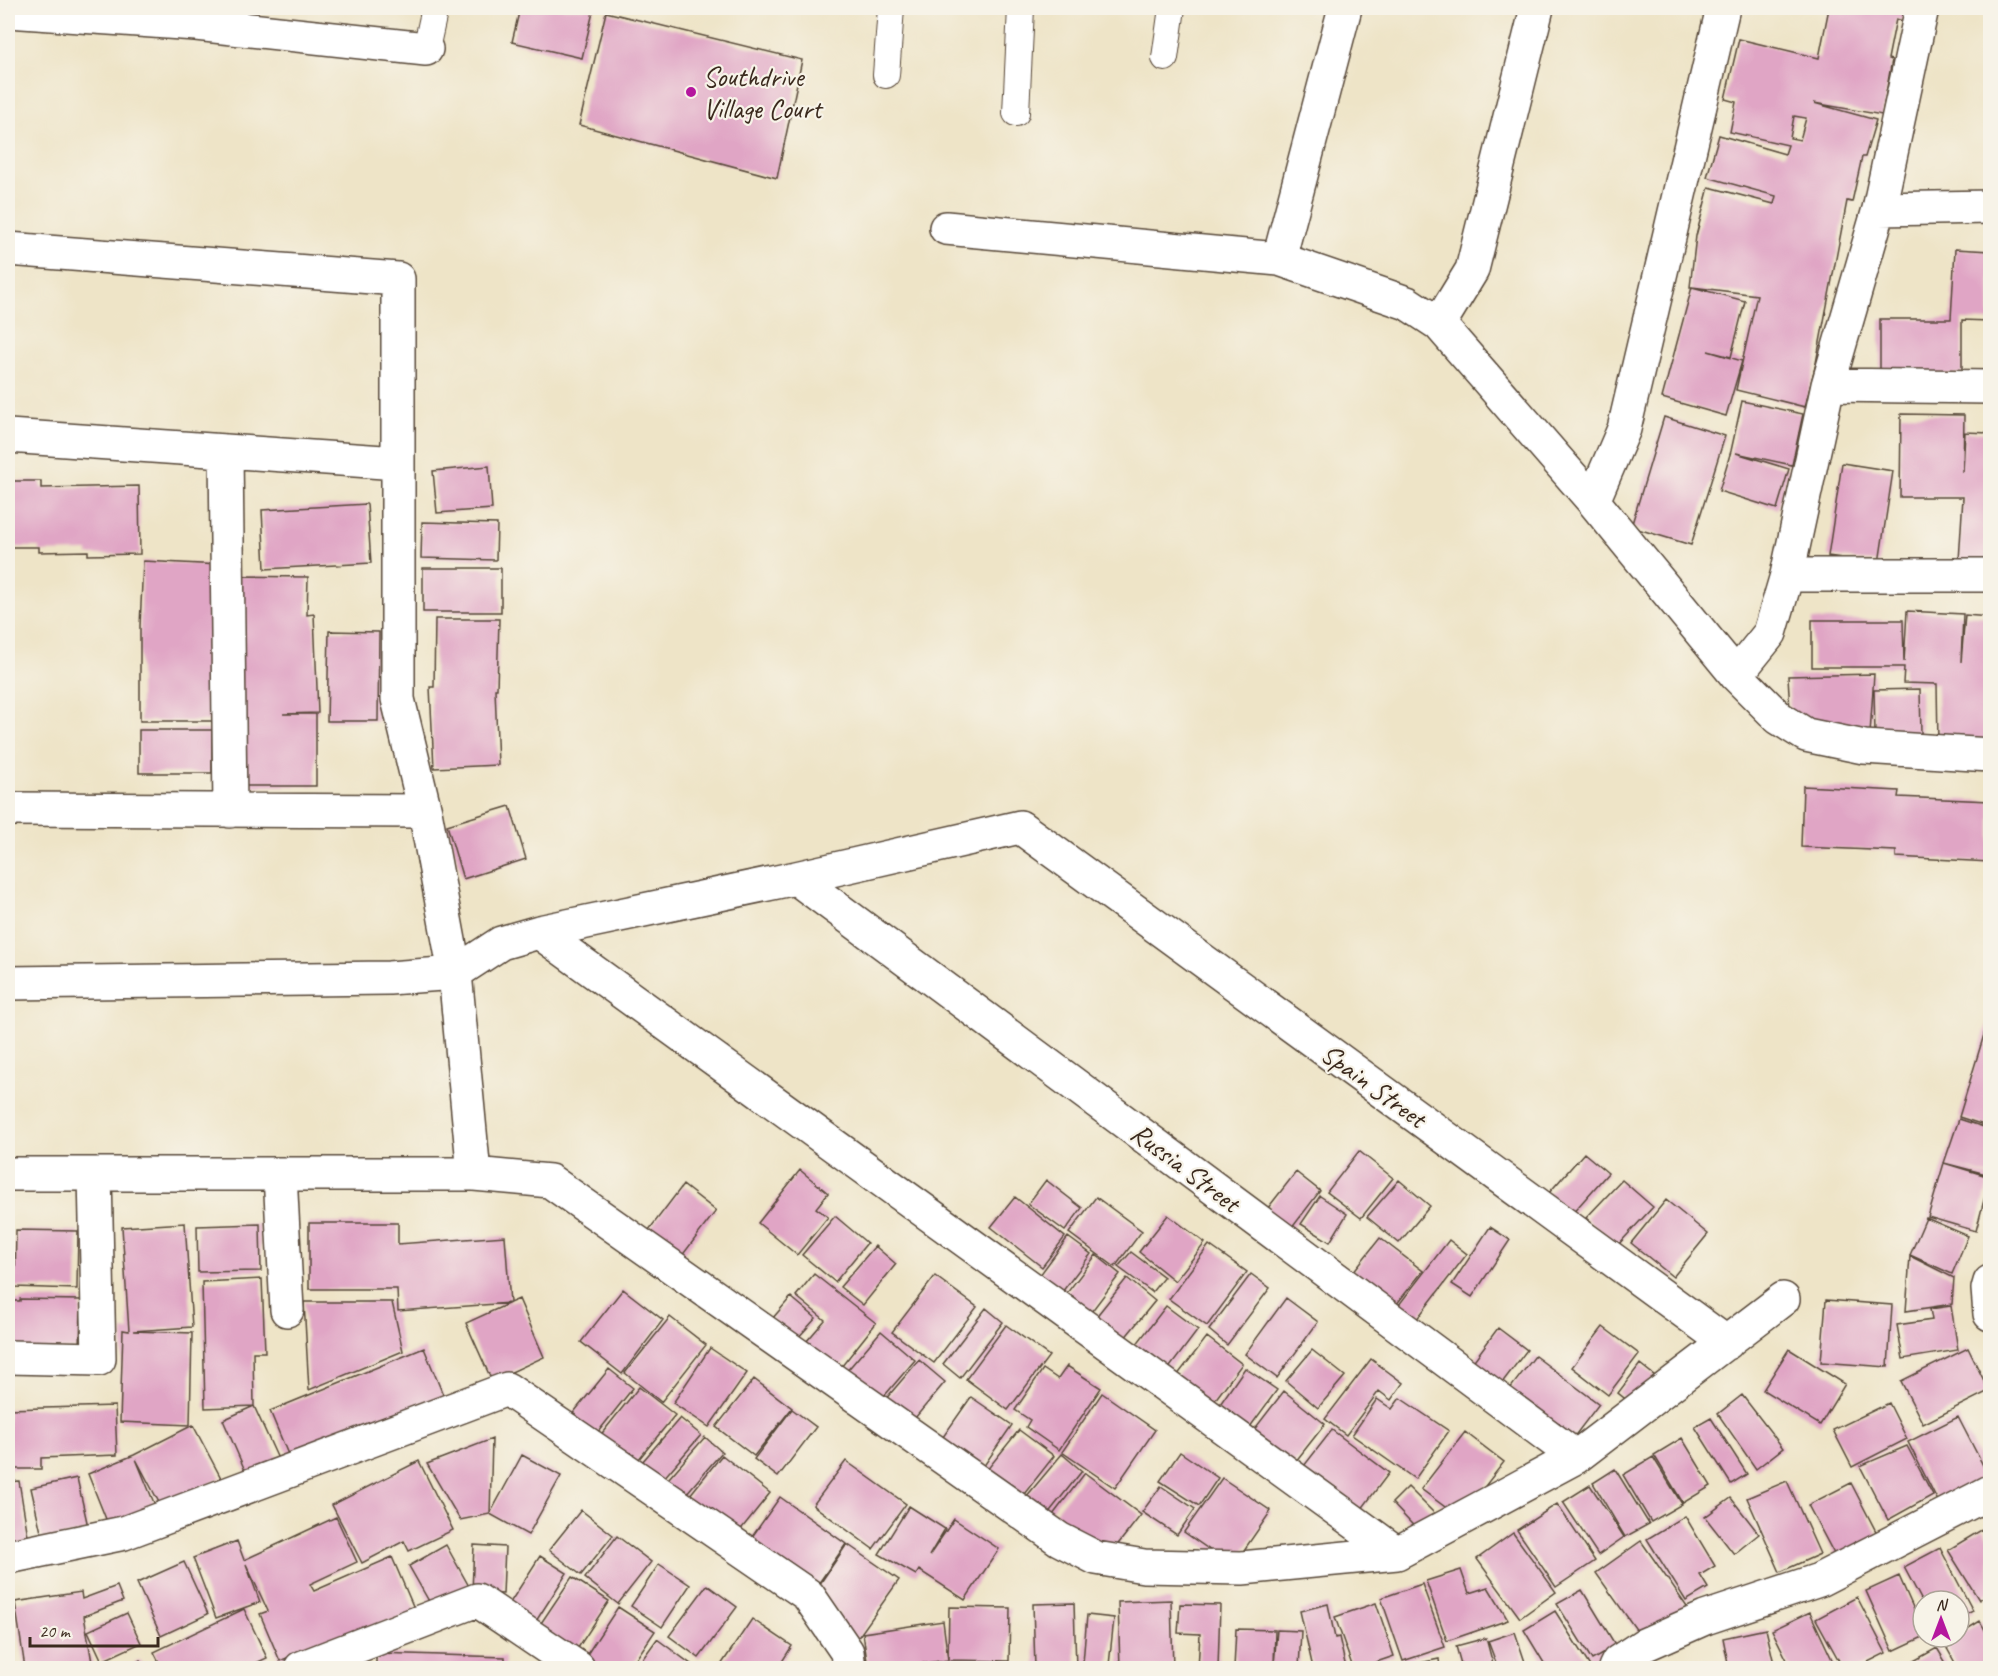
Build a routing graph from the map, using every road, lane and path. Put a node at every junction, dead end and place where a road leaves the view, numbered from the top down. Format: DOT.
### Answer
graph roads {
  1 [pos="435,8"];
  2 [pos="891,8"];
  3 [pos="1021,8"];
  4 [pos="1172,8"];
  5 [pos="1345,8"];
  6 [pos="1537,8"];
  7 [pos="1723,8"];
  8 [pos="1922,8"];
  9 [pos="8,11"];
  10 [pos="426,49"];
  11 [pos="1165,58"];
  12 [pos="886,75"];
  13 [pos="1016,113"];
  14 [pos="1990,207"];
  15 [pos="1879,209"];
  16 [pos="946,228"];
  17 [pos="8,249"];
  18 [pos="1279,259"];
  19 [pos="1439,324"];
  20 [pos="1827,385"];
  21 [pos="1990,387"];
  22 [pos="8,436"];
  23 [pos="226,451"];
  24 [pos="398,464"];
  25 [pos="1593,501"];
  26 [pos="1787,575"];
  27 [pos="1990,575"];
  28 [pos="1736,675"];
  29 [pos="1990,755"];
  30 [pos="8,809"];
  31 [pos="230,810"];
  32 [pos="425,811"];
  33 [pos="796,878"];
  34 [pos="539,932"];
  35 [pos="455,973"];
  36 [pos="8,983"];
  37 [pos="8,1174"];
  38 [pos="94,1174"];
  39 [pos="280,1174"];
  40 [pos="474,1174"];
  41 [pos="1990,1282"];
  42 [pos="1783,1299"];
  43 [pos="287,1310"];
  44 [pos="1990,1314"];
  45 [pos="1727,1343"];
  46 [pos="8,1357"];
  47 [pos="1576,1457"];
  48 [pos="1990,1492"];
  49 [pos="1397,1553"];
  50 [pos="8,1557"];
  51 [pos="301,1668"];
  52 [pos="578,1668"];
  53 [pos="849,1668"];
  54 [pos="1615,1668"];
  1 -- 10 [label="lane"];
  2 -- 12 [label="lane"];
  3 -- 13 [label="lane"];
  4 -- 11 [label="lane"];
  5 -- 18 [label="street"];
  6 -- 19 [label="street"];
  7 -- 25 [label="street"];
  8 -- 15 [label="street"];
  9 -- 10 [label="street"];
  14 -- 15 [label="street"];
  15 -- 20 [label="street"];
  16 -- 18 [label="street"];
  17 -- 24 [label="street"];
  18 -- 19 [label="street"];
  19 -- 25 [label="street"];
  20 -- 21 [label="street"];
  20 -- 26 [label="street"];
  22 -- 23 [label="street"];
  23 -- 24 [label="street"];
  23 -- 31 [label="street"];
  24 -- 32 [label="street"];
  25 -- 28 [label="street"];
  26 -- 27 [label="street"];
  26 -- 28 [label="street"];
  28 -- 29 [label="street"];
  30 -- 31 [label="street"];
  31 -- 32 [label="street"];
  32 -- 35 [label="street"];
  33 -- 34 [label="street"];
  33 -- 45 [label="street, Spain Street"];
  33 -- 47 [label="street, Russia Street"];
  34 -- 35 [label="street"];
  34 -- 49 [label="street"];
  35 -- 36 [label="street"];
  35 -- 40 [label="street"];
  37 -- 38 [label="street"];
  38 -- 39 [label="street"];
  38 -- 46 [label="street"];
  39 -- 40 [label="street"];
  39 -- 43 [label="street"];
  40 -- 49 [label="street"];
  41 -- 44 [label="street"];
  42 -- 45 [label="street"];
  45 -- 47 [label="street"];
  47 -- 49 [label="street"];
  48 -- 54 [label="street"];
  50 -- 53 [label="street"];
  51 -- 52 [label="street"];
}
